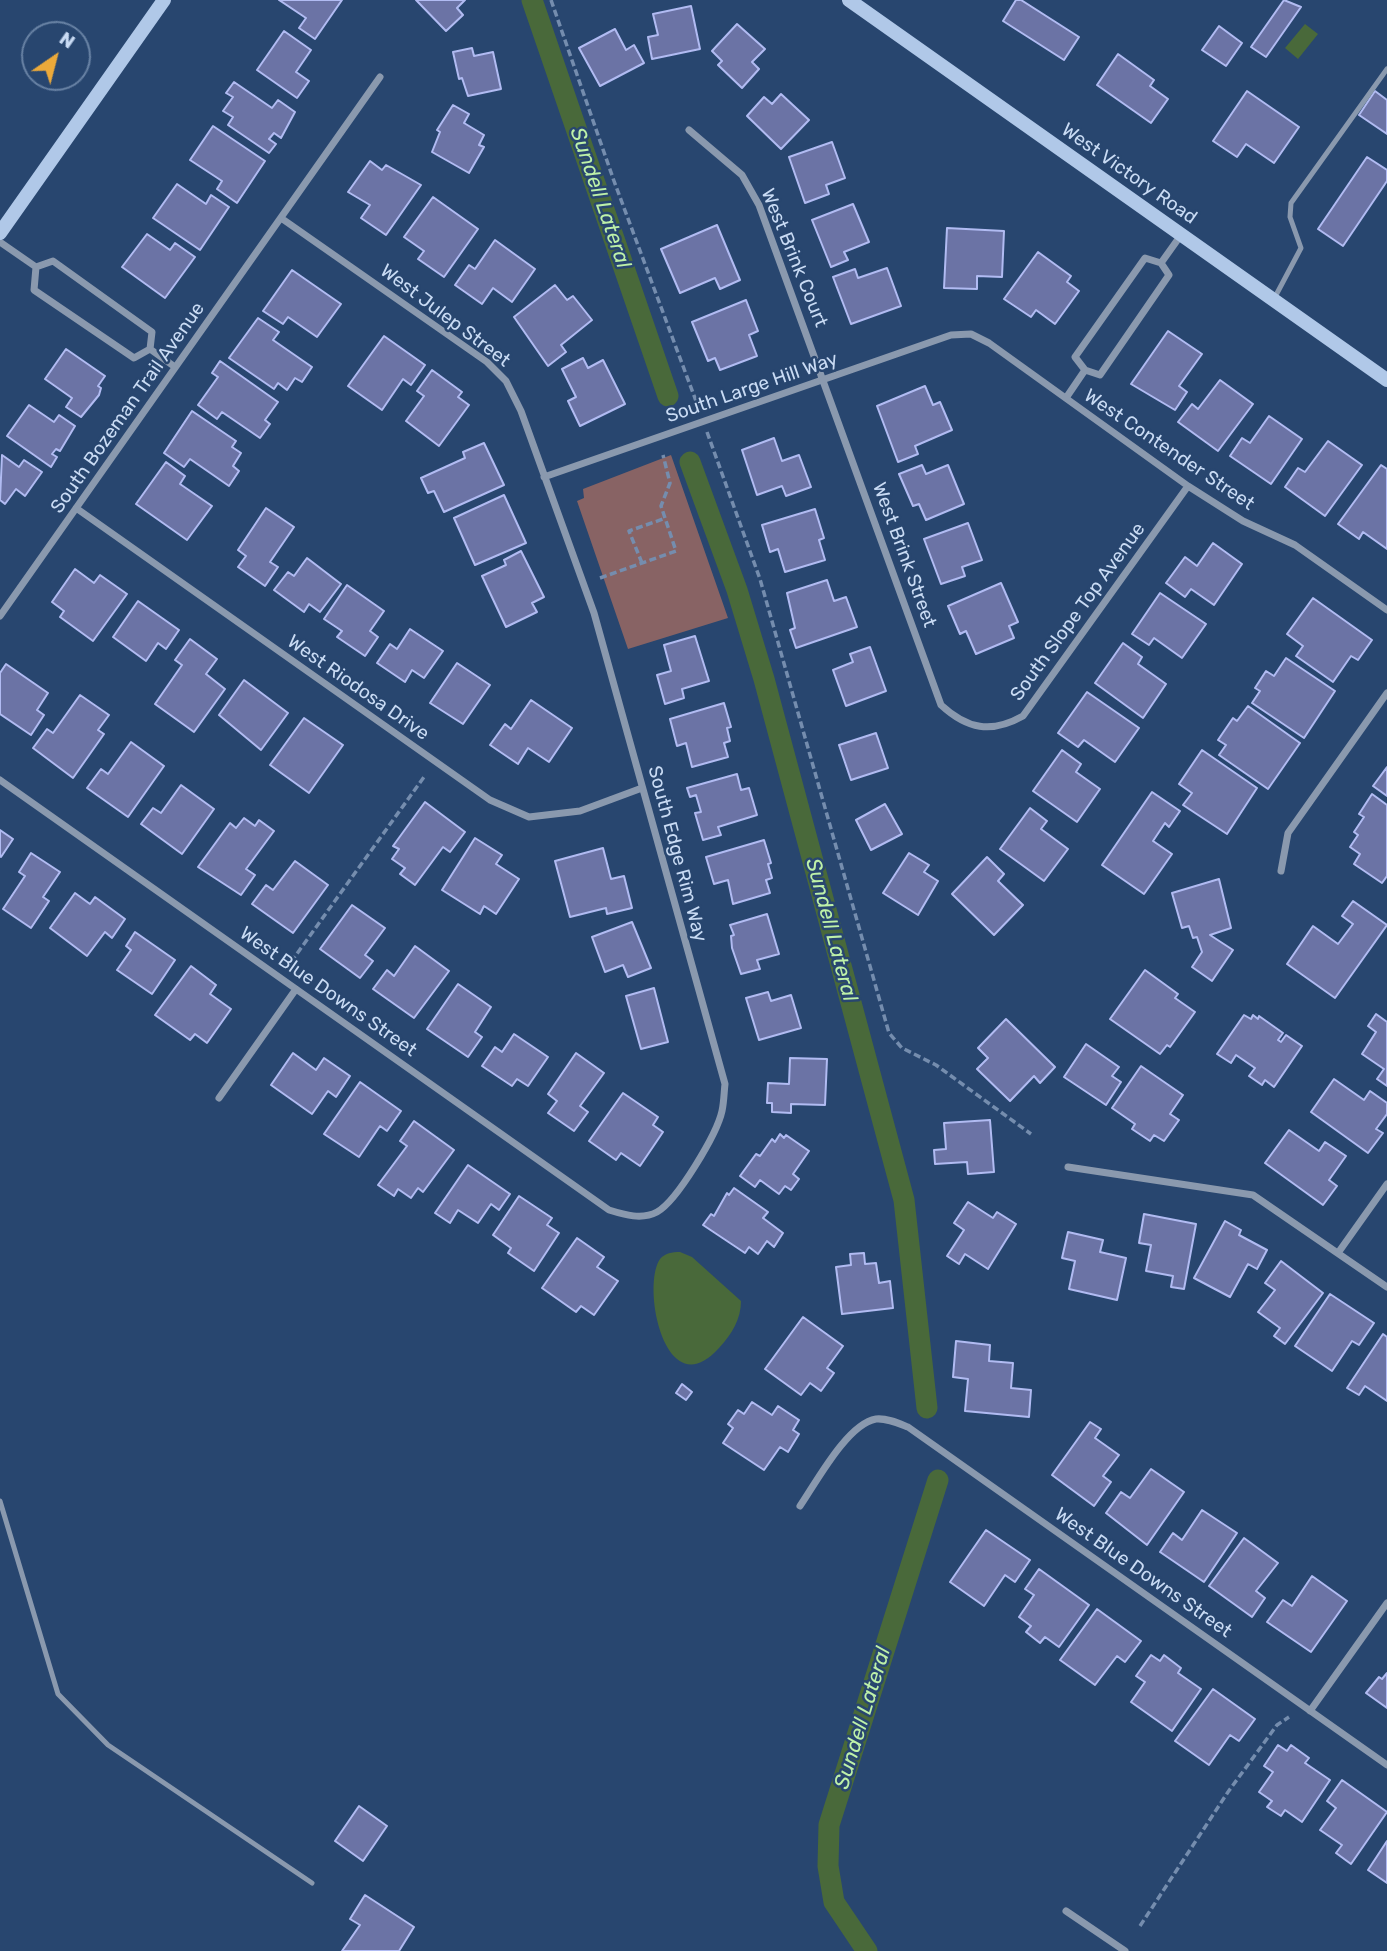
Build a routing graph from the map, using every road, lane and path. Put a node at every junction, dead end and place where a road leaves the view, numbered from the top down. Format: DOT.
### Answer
graph roads {
  1 [pos="164,0"];
  2 [pos="551,0"];
  3 [pos="852,1"];
  4 [pos="1387,69"];
  5 [pos="380,77"];
  6 [pos="689,130"];
  7 [pos="281,218"];
  8 [pos="0,233"];
  9 [pos="1182,235"];
  10 [pos="0,242"];
  11 [pos="1161,263"];
  12 [pos="36,267"];
  13 [pos="1273,300"];
  14 [pos="971,334"];
  15 [pos="150,349"];
  16 [pos="176,367"];
  17 [pos="1085,370"];
  18 [pos="824,379"];
  19 [pos="1387,380"];
  20 [pos="1066,398"];
  21 [pos="703,421"];
  22 [pos="663,455"];
  23 [pos="544,477"];
  24 [pos="1188,486"];
  25 [pos="76,508"];
  26 [pos="663,519"];
  27 [pos="642,563"];
  28 [pos="600,578"];
  29 [pos="1387,610"];
  30 [pos="0,616"];
  31 [pos="1387,693"];
  32 [pos="974,727"];
  33 [pos="424,777"];
  34 [pos="0,780"];
  35 [pos="642,788"];
  36 [pos="1281,871"];
  37 [pos="291,962"];
  38 [pos="296,989"];
  39 [pos="219,1098"];
  40 [pos="1031,1134"];
  41 [pos="1068,1167"];
  42 [pos="1387,1184"];
  43 [pos="643,1216"];
  44 [pos="1338,1253"];
  45 [pos="1387,1287"];
  46 [pos="0,1501"];
  47 [pos="800,1506"];
  48 [pos="1387,1603"];
  49 [pos="1310,1712"];
  50 [pos="1289,1717"];
  51 [pos="1387,1765"];
  52 [pos="312,1883"];
  53 [pos="1066,1911"];
  54 [pos="1140,1926"];
  55 [pos="1125,1951"];
  1 -- 8 [label="main road"];
  2 -- 21 [label="path"];
  3 -- 9 [label="main road, West Victory Road"];
  4 -- 13 [label="lane"];
  5 -- 7 [label="street, South Bozeman Trail Avenue"];
  6 -- 18 [label="street, West Brink Court"];
  7 -- 16 [label="street, South Bozeman Trail Avenue"];
  7 -- 23 [label="street, West Julep Street"];
  9 -- 11 [label="street"];
  9 -- 13 [label="main road, West Victory Road"];
  10 -- 12 [label="street"];
  11 -- 17 [label="street"];
  11 -- 17 [label="street"];
  12 -- 15 [label="street"];
  12 -- 15 [label="street"];
  13 -- 19 [label="main road, West Victory Road"];
  14 -- 18 [label="street, South Large Hill Way"];
  14 -- 20 [label="street, West Contender Street"];
  15 -- 16 [label="street"];
  16 -- 25 [label="street, South Bozeman Trail Avenue"];
  17 -- 20 [label="street"];
  18 -- 21 [label="street, South Large Hill Way"];
  18 -- 32 [label="street, West Brink Street"];
  20 -- 24 [label="street, West Contender Street"];
  21 -- 23 [label="street, South Large Hill Way"];
  21 -- 40 [label="path"];
  22 -- 26 [label="path"];
  23 -- 35 [label="street, South Edge Rim Way"];
  24 -- 29 [label="street, West Contender Street"];
  24 -- 32 [label="street, South Slope Top Avenue"];
  25 -- 30 [label="street, South Bozeman Trail Avenue"];
  25 -- 35 [label="street, West Riodosa Drive"];
  26 -- 27 [label="path"];
  26 -- 27 [label="path"];
  27 -- 28 [label="path"];
  31 -- 36 [label="street"];
  33 -- 37 [label="path"];
  34 -- 38 [label="street, West Blue Downs Street"];
  35 -- 43 [label="street, South Edge Rim Way"];
  38 -- 39 [label="street"];
  38 -- 43 [label="street, West Blue Downs Street"];
  41 -- 44 [label="street"];
  42 -- 44 [label="street"];
  44 -- 45 [label="street"];
  46 -- 52 [label="lane"];
  47 -- 49 [label="street, West Blue Downs Street"];
  48 -- 49 [label="street"];
  49 -- 51 [label="street, West Blue Downs Street"];
  50 -- 54 [label="path"];
  53 -- 55 [label="street"];
}
